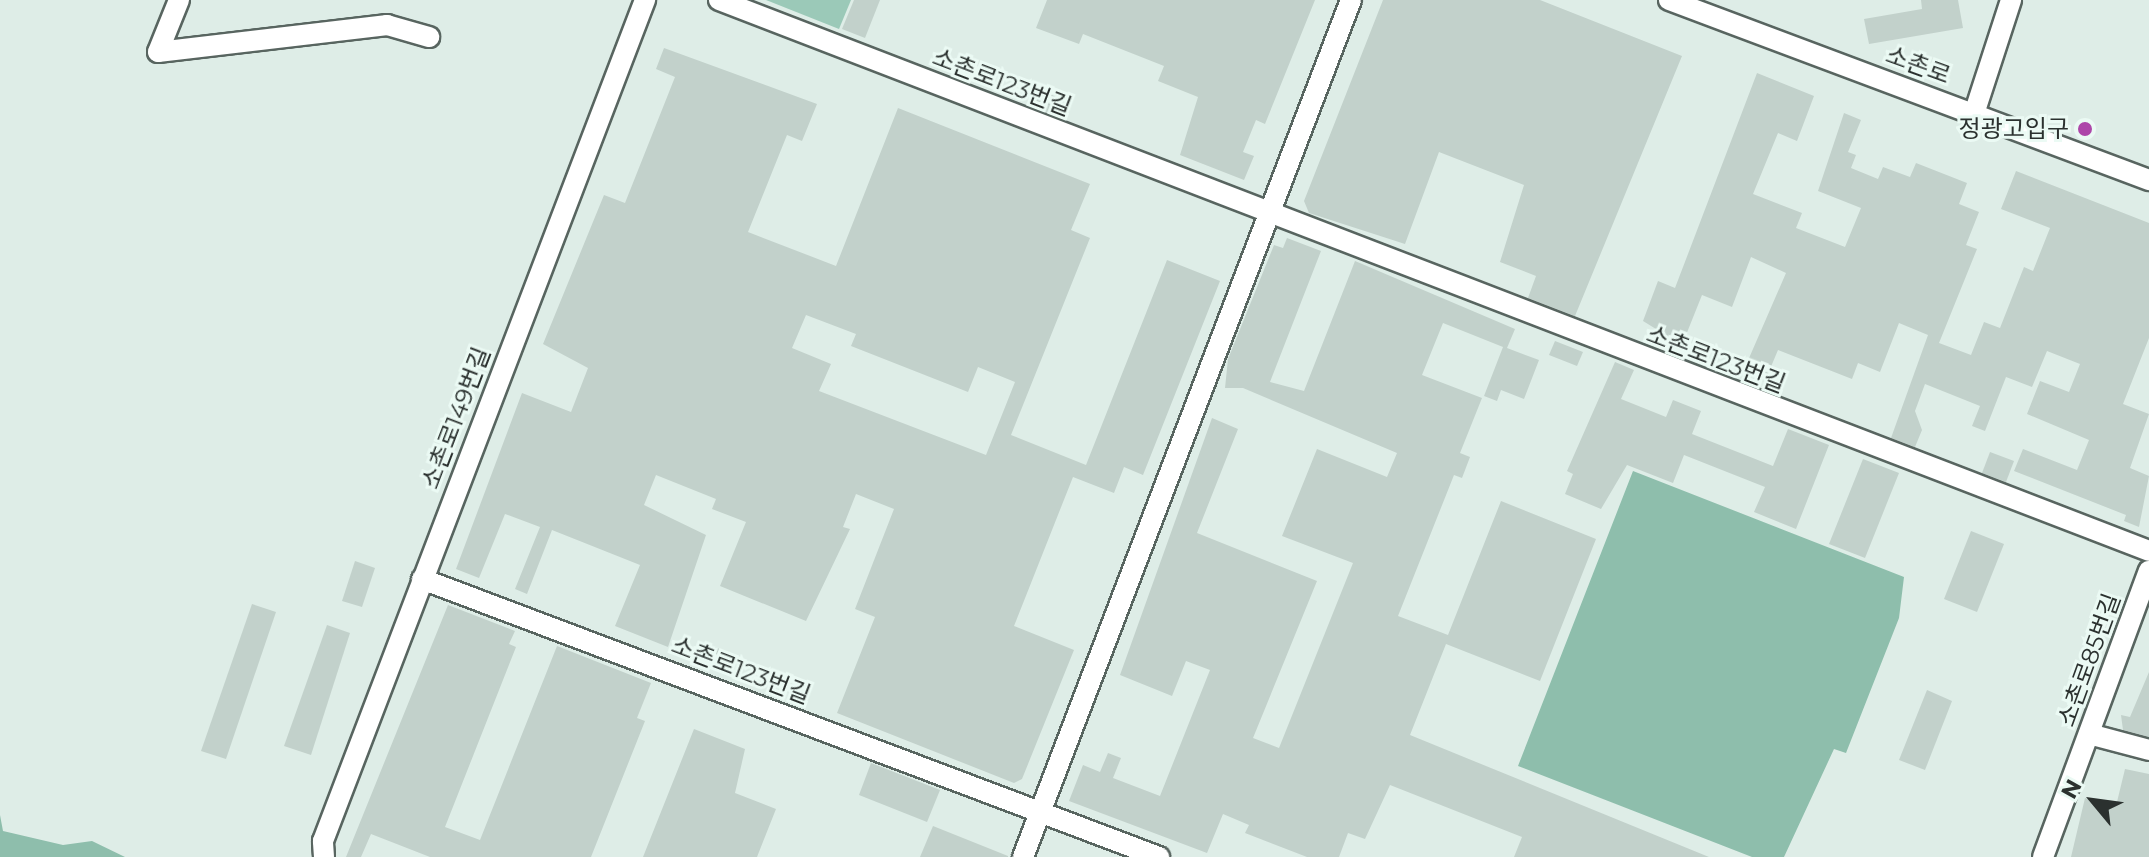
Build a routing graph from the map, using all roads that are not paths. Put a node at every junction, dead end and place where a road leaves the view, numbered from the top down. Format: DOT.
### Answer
graph roads {
  1 [pos="179,0"];
  2 [pos="645,0"];
  3 [pos="719,0"];
  4 [pos="1351,0"];
  5 [pos="1669,0"];
  6 [pos="2011,0"];
  7 [pos="429,37"];
  8 [pos="1974,114"];
  9 [pos="2149,180"];
  10 [pos="1267,212"];
  11 [pos="2149,551"];
  12 [pos="2149,571"];
  13 [pos="422,579"];
  14 [pos="2089,734"];
  15 [pos="2149,750"];
  16 [pos="1041,811"];
  17 [pos="321,852"];
  18 [pos="1023,857"];
  19 [pos="1159,857"];
  20 [pos="2043,857"];
  1 -- 7 [label="street"];
  2 -- 13 [label="street, 소촌로149번길"];
  3 -- 10 [label="street, 소촌로123번길"];
  4 -- 10 [label="street"];
  5 -- 8 [label="street, 소촌로"];
  6 -- 8 [label="street"];
  8 -- 9 [label="street, 소촌로"];
  10 -- 11 [label="street, 소촌로123번길"];
  10 -- 16 [label="street"];
  12 -- 14 [label="street, 소촌로85번길"];
  13 -- 16 [label="street, 소촌로123번길"];
  13 -- 17 [label="street, 소촌로149번길"];
  14 -- 15 [label="street"];
  14 -- 20 [label="street, 소촌로85번길"];
  16 -- 18 [label="street"];
  16 -- 19 [label="street, 소촌로123번길"];
}
